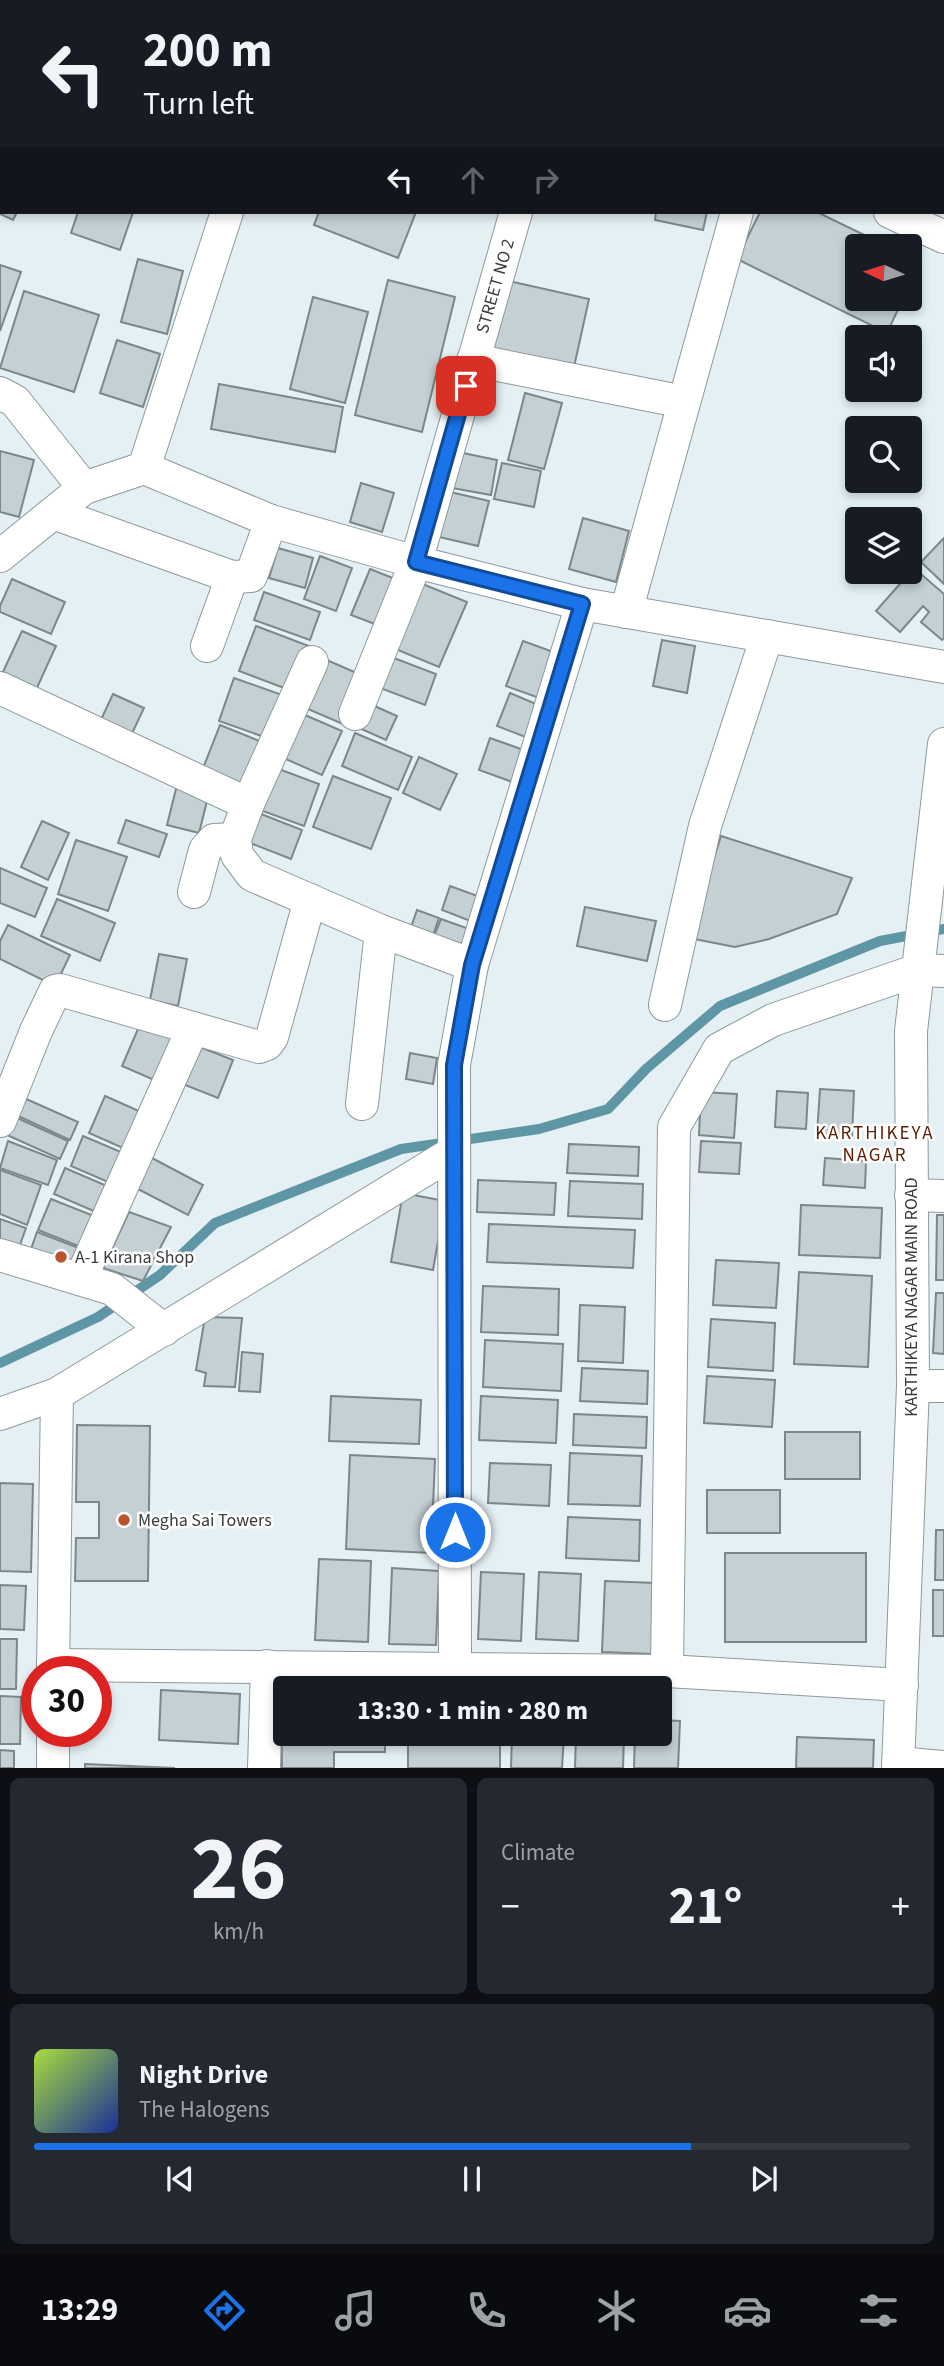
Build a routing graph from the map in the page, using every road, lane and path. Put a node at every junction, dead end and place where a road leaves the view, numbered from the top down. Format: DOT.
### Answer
graph roads {
  1 [pos="226,214"];
  2 [pos="515,214"];
  3 [pos="736,214"];
  4 [pos="894,214"];
  5 [pos="944,237"];
  6 [pos="473,360"];
  7 [pos="0,393"];
  8 [pos="684,402"];
  9 [pos="144,468"];
  10 [pos="84,488"];
  11 [pos="52,513"];
  12 [pos="271,521"];
  13 [pos="0,556"];
  14 [pos="416,562"];
  15 [pos="232,577"];
  16 [pos="582,604"];
  17 [pos="626,612"];
  18 [pos="768,636"];
  19 [pos="207,646"];
  20 [pos="312,662"];
  21 [pos="944,667"];
  22 [pos="0,688"];
  23 [pos="355,714"];
  24 [pos="944,744"];
  25 [pos="247,804"];
  26 [pos="235,838"];
  27 [pos="194,892"];
  28 [pos="310,901"];
  29 [pos="382,931"];
  30 [pos="927,952"];
  31 [pos="472,965"];
  32 [pos="665,1005"];
  33 [pos="193,1028"];
  34 [pos="362,1104"];
  35 [pos="0,1121"];
  36 [pos="454,1152"];
  37 [pos="911,1195"];
  38 [pos="944,1196"];
  39 [pos="0,1255"];
  40 [pos="81,1278"];
  41 [pos="164,1330"];
  42 [pos="913,1386"];
  43 [pos="944,1386"];
  44 [pos="57,1394"];
  45 [pos="0,1415"];
  46 [pos="53,1656"];
  47 [pos="267,1666"];
  48 [pos="112,1667"];
  49 [pos="455,1668"];
  50 [pos="667,1671"];
  51 [pos="902,1685"];
  52 [pos="53,1747"];
  53 [pos="898,1765"];
  54 [pos="944,1766"];
  55 [pos="53,1768"];
  56 [pos="264,1768"];
  1 -- 9 [label="street"];
  2 -- 6 [label="street, STREET NO 2"];
  3 -- 8 [label="street"];
  4 -- 5 [label="street"];
  6 -- 8 [label="street"];
  6 -- 14 [label="street, STREET NO 2"];
  7 -- 10 [label="street"];
  8 -- 17 [label="street"];
  9 -- 10 [label="street"];
  9 -- 12 [label="street"];
  10 -- 11 [label="street"];
  11 -- 13 [label="street"];
  11 -- 15 [label="street"];
  12 -- 14 [label="street"];
  12 -- 15 [label="street"];
  14 -- 16 [label="street"];
  14 -- 23 [label="street, STREET NO 2"];
  15 -- 19 [label="street"];
  16 -- 17 [label="street"];
  16 -- 31 [label="street"];
  17 -- 18 [label="street"];
  18 -- 21 [label="street"];
  18 -- 32 [label="street"];
  20 -- 25 [label="street"];
  22 -- 25 [label="street"];
  24 -- 30 [label="street, KARTHIKEYA NAGAR MAIN ROAD"];
  25 -- 26 [label="street"];
  26 -- 27 [label="street"];
  26 -- 28 [label="street"];
  28 -- 29 [label="street"];
  28 -- 33 [label="street"];
  29 -- 31 [label="street"];
  29 -- 34 [label="street"];
  30 -- 37 [label="street, KARTHIKEYA NAGAR MAIN ROAD"];
  30 -- 50 [label="street"];
  31 -- 36 [label="street"];
  33 -- 35 [label="street"];
  33 -- 40 [label="street"];
  36 -- 41 [label="street"];
  36 -- 49 [label="street"];
  37 -- 38 [label="street"];
  37 -- 42 [label="street, KARTHIKEYA NAGAR MAIN ROAD"];
  39 -- 40 [label="street"];
  40 -- 41 [label="street"];
  41 -- 44 [label="street"];
  42 -- 43 [label="street"];
  42 -- 51 [label="street, KARTHIKEYA NAGAR MAIN ROAD"];
  44 -- 45 [label="street"];
  44 -- 46 [label="street"];
  47 -- 48 [label="street"];
  47 -- 49 [label="street"];
  47 -- 56 [label="street"];
  49 -- 50 [label="street"];
  50 -- 51 [label="street"];
  51 -- 53 [label="street, KARTHIKEYA NAGAR MAIN ROAD"];
  52 -- 55 [label="street"];
  53 -- 54 [label="street"];
}
